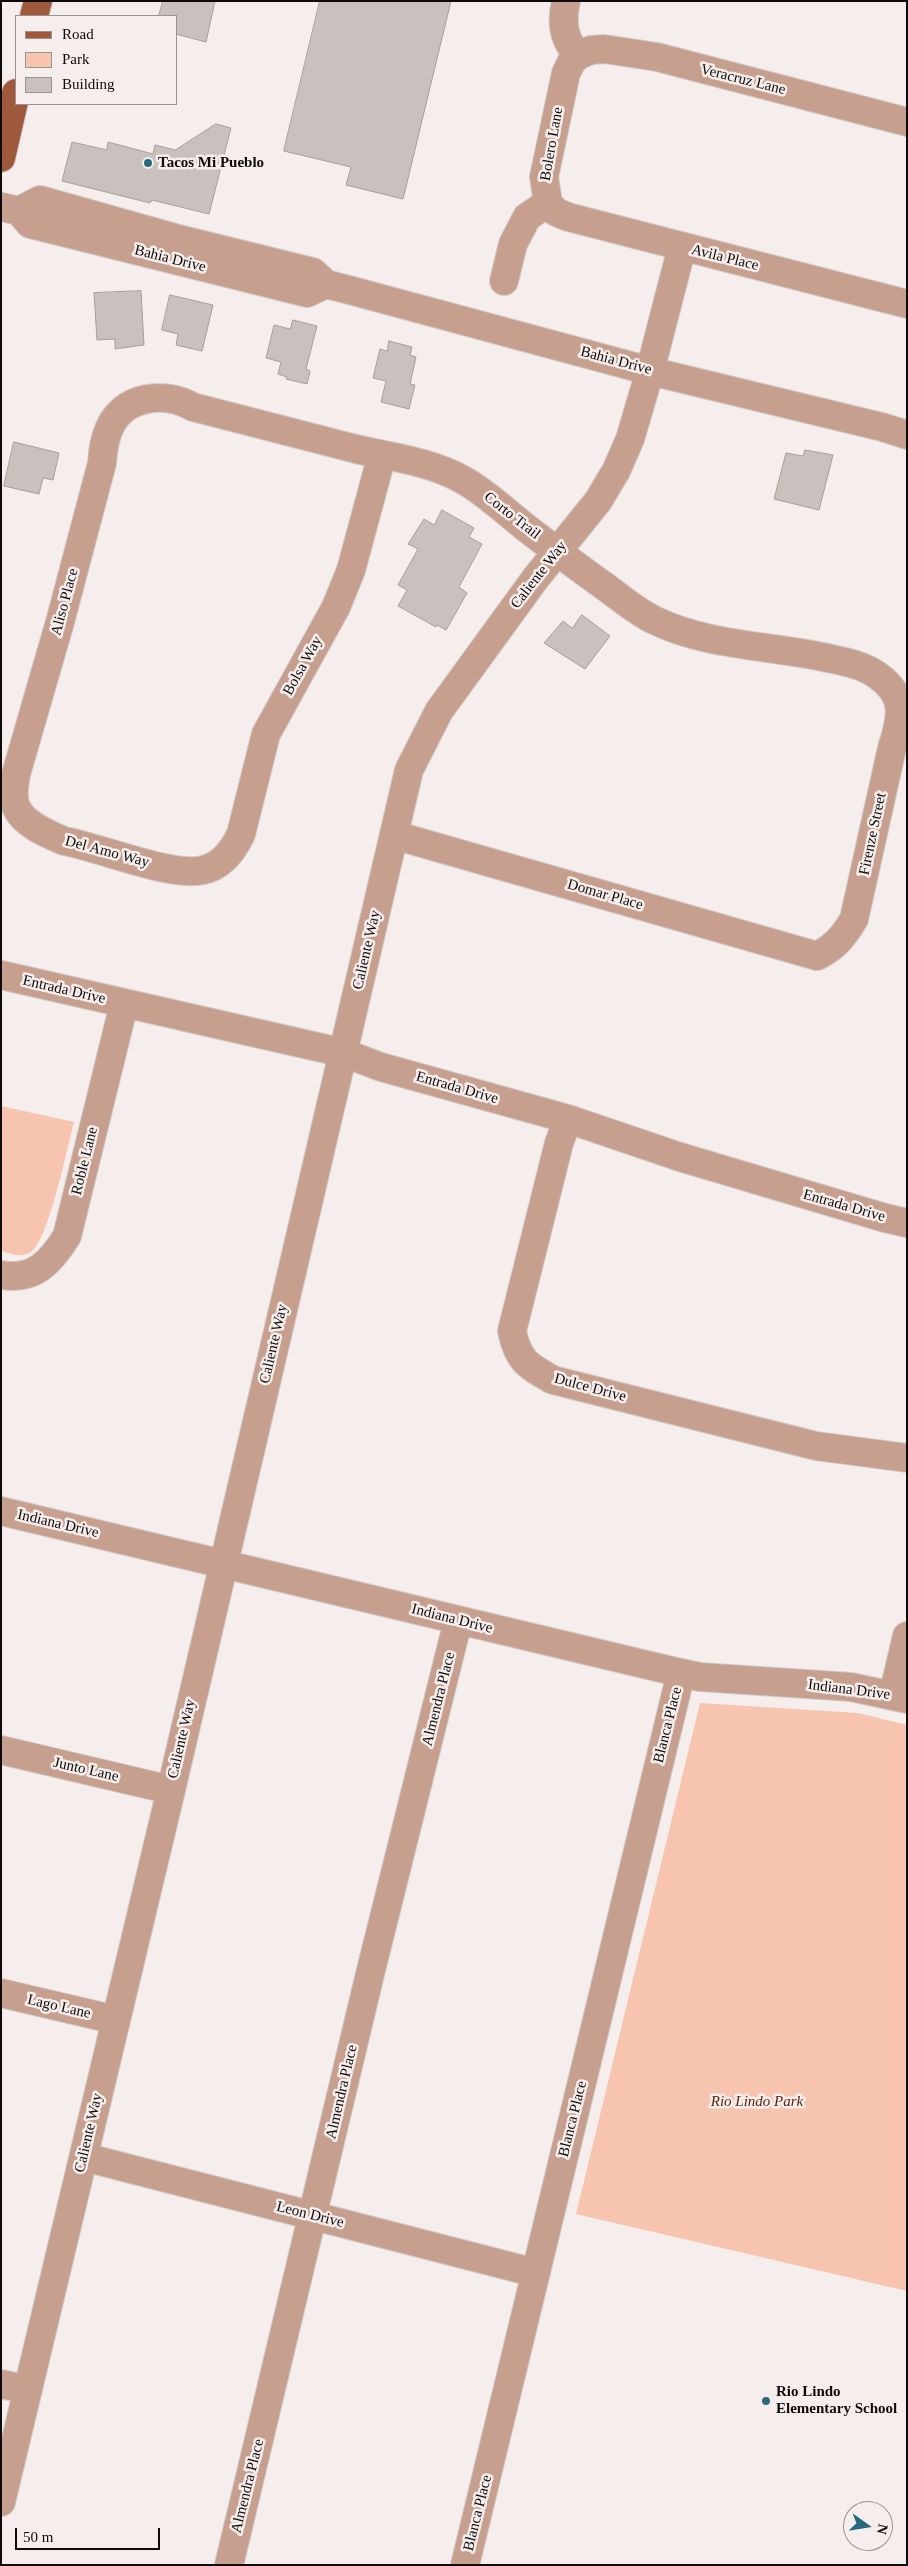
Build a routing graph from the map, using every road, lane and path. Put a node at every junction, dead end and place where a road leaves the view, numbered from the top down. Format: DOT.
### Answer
graph roads {
  1 [pos="38,1"];
  2 [pos="566,1"];
  3 [pos="34,15"];
  4 [pos="579,55"];
  5 [pos="15,97"];
  6 [pos="907,122"];
  7 [pos="1,158"];
  8 [pos="548,203"];
  9 [pos="10,209"];
  10 [pos="106,242"];
  11 [pos="682,247"];
  12 [pos="231,250"];
  13 [pos="504,281"];
  14 [pos="326,284"];
  15 [pos="907,304"];
  16 [pos="650,371"];
  17 [pos="128,406"];
  18 [pos="907,435"];
  19 [pos="382,454"];
  20 [pos="556,552"];
  21 [pos="898,697"];
  22 [pos="15,804"];
  23 [pos="394,835"];
  24 [pos="211,868"];
  25 [pos="817,956"];
  26 [pos="1,975"];
  27 [pos="124,1004"];
  28 [pos="344,1053"];
  29 [pos="568,1119"];
  30 [pos="907,1222"];
  31 [pos="1,1275"];
  32 [pos="907,1458"];
  33 [pos="1,1510"];
  34 [pos="222,1563"];
  35 [pos="458,1621"];
  36 [pos="907,1636"];
  37 [pos="681,1673"];
  38 [pos="900,1697"];
  39 [pos="1,1750"];
  40 [pos="171,1790"];
  41 [pos="1,1993"];
  42 [pos="116,2020"];
  43 [pos="84,2157"];
  44 [pos="313,2215"];
  45 [pos="536,2273"];
  46 [pos="1,2384"];
  47 [pos="28,2390"];
  48 [pos="1,2502"];
  49 [pos="229,2565"];
  50 [pos="465,2565"];
  1 -- 3 [label="main road"];
  2 -- 4 [label="street"];
  4 -- 6 [label="street, Veracruz Lane"];
  4 -- 8 [label="street, Bolero Lane"];
  5 -- 7 [label="main road"];
  8 -- 11 [label="street, Avila Place"];
  8 -- 13 [label="street, Bolero Lane"];
  9 -- 10 [label="street, Bahia Drive"];
  9 -- 12 [label="street, Bahia Drive"];
  10 -- 12 [label="street"];
  10 -- 14 [label="street, Bahia Drive"];
  11 -- 15 [label="street, Avila Place"];
  11 -- 16 [label="street, Caliente Way"];
  12 -- 14 [label="street, Bahia Drive"];
  14 -- 16 [label="street, Bahia Drive"];
  16 -- 18 [label="street, Bahia Drive"];
  16 -- 20 [label="street, Caliente Way"];
  17 -- 19 [label="street, Corto Trail"];
  17 -- 22 [label="street, Aliso Place"];
  19 -- 20 [label="street, Corto Trail"];
  19 -- 24 [label="street, Bolsa Way"];
  20 -- 21 [label="street, Corto Trail"];
  20 -- 23 [label="street, Caliente Way"];
  21 -- 25 [label="street, Firenze Street"];
  22 -- 24 [label="street, Del Amo Way"];
  23 -- 25 [label="street, Domar Place"];
  23 -- 28 [label="street, Caliente Way"];
  26 -- 27 [label="street, Entrada Drive"];
  27 -- 28 [label="street, Entrada Drive"];
  27 -- 31 [label="street, Roble Lane"];
  28 -- 29 [label="street, Entrada Drive"];
  28 -- 34 [label="street, Caliente Way"];
  29 -- 30 [label="street, Entrada Drive"];
  29 -- 32 [label="street, Dulce Drive"];
  33 -- 34 [label="street, Indiana Drive"];
  34 -- 35 [label="street, Indiana Drive"];
  34 -- 40 [label="street, Caliente Way"];
  35 -- 37 [label="street, Indiana Drive"];
  35 -- 44 [label="street, Almendra Place"];
  36 -- 38 [label="street"];
  37 -- 38 [label="street, Indiana Drive"];
  37 -- 45 [label="street, Blanca Place"];
  39 -- 40 [label="street, Junto Lane"];
  40 -- 42 [label="street, Caliente Way"];
  41 -- 42 [label="street, Lago Lane"];
  42 -- 43 [label="street, Caliente Way"];
  43 -- 44 [label="street, Leon Drive"];
  43 -- 47 [label="street, Caliente Way"];
  44 -- 45 [label="street, Leon Drive"];
  44 -- 49 [label="street, Almendra Place"];
  45 -- 50 [label="street, Blanca Place"];
  46 -- 47 [label="street"];
  47 -- 48 [label="street, Caliente Way"];
}
